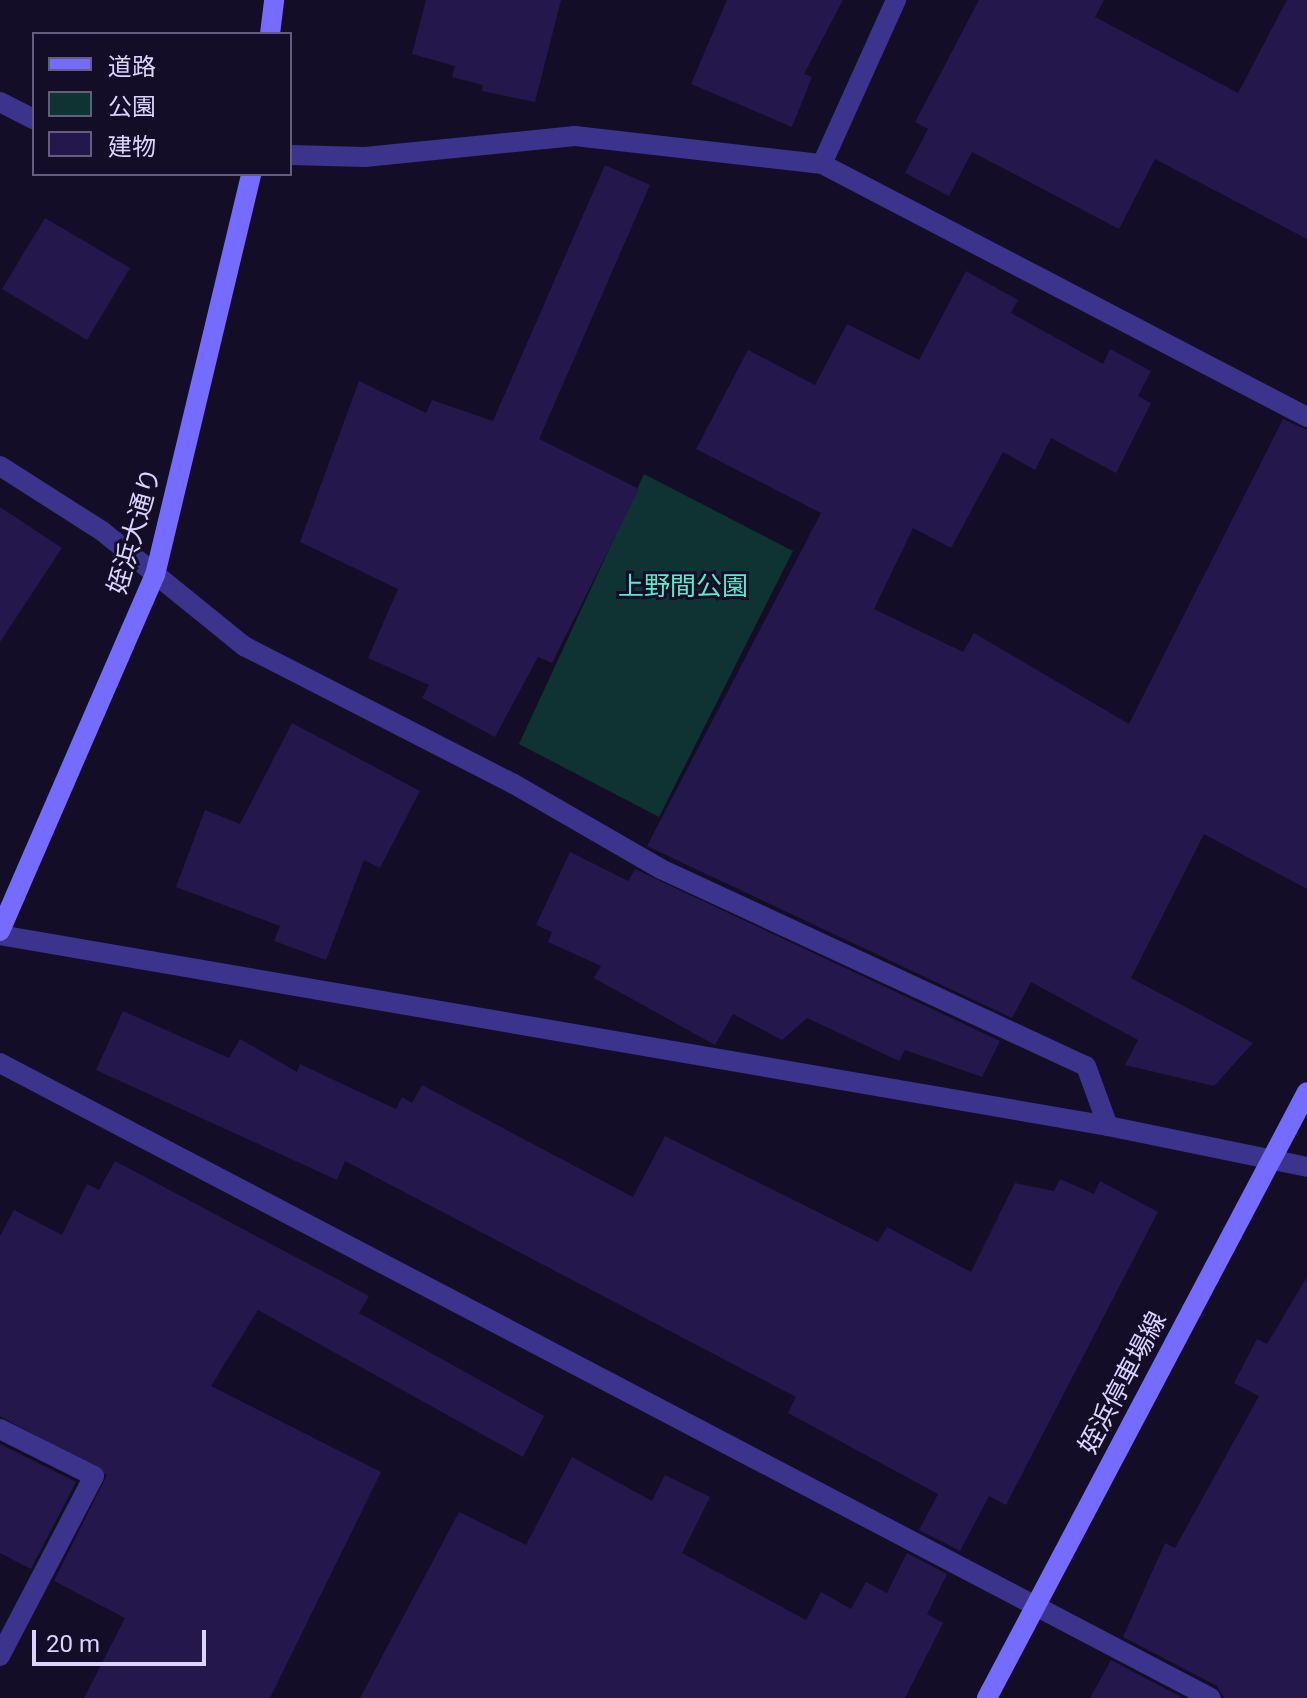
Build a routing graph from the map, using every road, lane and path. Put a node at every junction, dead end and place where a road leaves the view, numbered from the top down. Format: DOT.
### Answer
graph roads {
  1 [pos="274,0"];
  2 [pos="896,0"];
  3 [pos="270,32"];
  4 [pos="0,102"];
  5 [pos="32,118"];
  6 [pos="292,155"];
  7 [pos="822,164"];
  8 [pos="251,176"];
  9 [pos="1307,417"];
  10 [pos="0,466"];
  11 [pos="155,575"];
  12 [pos="0,933"];
  13 [pos="0,1063"];
  14 [pos="1307,1092"];
  15 [pos="1108,1126"];
  16 [pos="1271,1159"];
  17 [pos="1307,1167"];
  18 [pos="0,1429"];
  19 [pos="1036,1604"];
  20 [pos="0,1656"];
  21 [pos="987,1698"];
  22 [pos="1211,1698"];
  1 -- 3 [label="main road"];
  2 -- 7 [label="street"];
  4 -- 5 [label="street"];
  6 -- 7 [label="street"];
  7 -- 9 [label="street"];
  8 -- 11 [label="main road, 姪浜大通り"];
  10 -- 11 [label="street"];
  11 -- 12 [label="main road, 姪浜大通り"];
  11 -- 15 [label="street"];
  12 -- 15 [label="street"];
  13 -- 19 [label="street"];
  14 -- 16 [label="main road, 姪浜停車場線"];
  15 -- 16 [label="street"];
  16 -- 17 [label="street"];
  16 -- 19 [label="main road, 姪浜停車場線"];
  18 -- 20 [label="street"];
  19 -- 21 [label="main road, 姪浜停車場線"];
  19 -- 22 [label="street"];
}
